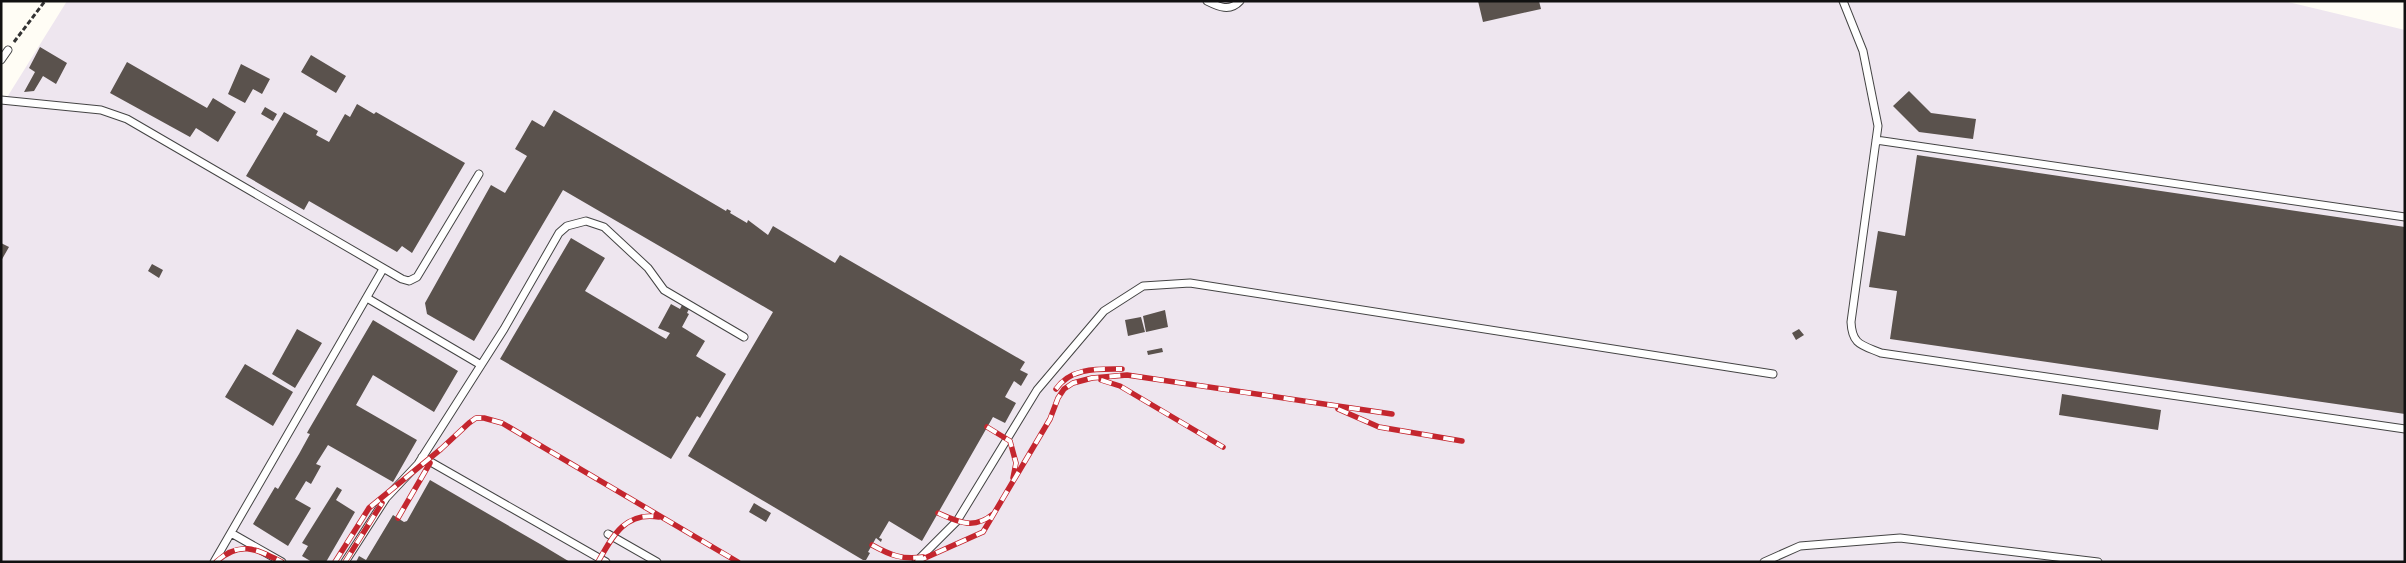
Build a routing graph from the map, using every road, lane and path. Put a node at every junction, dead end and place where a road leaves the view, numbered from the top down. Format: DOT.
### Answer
graph roads {
  1 [pos="45,1"];
  2 [pos="1206,1"];
  3 [pos="1240,1"];
  4 [pos="1843,1"];
  5 [pos="8,50"];
  6 [pos="1,60"];
  7 [pos="1,100"];
  8 [pos="1876,140"];
  9 [pos="479,174"];
  10 [pos="2405,218"];
  11 [pos="383,269"];
  12 [pos="366,298"];
  13 [pos="744,338"];
  14 [pos="481,365"];
  15 [pos="1773,374"];
  16 [pos="2405,430"];
  17 [pos="422,456"];
  18 [pos="231,533"];
  19 [pos="608,534"];
  20 [pos="214,562"];
  21 [pos="282,562"];
  22 [pos="345,562"];
  23 [pos="606,562"];
  24 [pos="658,562"];
  25 [pos="916,562"];
  26 [pos="1764,562"];
  27 [pos="2098,562"];
  1 -- 5 [label="path"];
  2 -- 3 [label="lane"];
  4 -- 8 [label="lane"];
  5 -- 6 [label="lane"];
  7 -- 11 [label="lane"];
  8 -- 10 [label="lane"];
  8 -- 16 [label="lane"];
  9 -- 11 [label="lane"];
  11 -- 12 [label="lane"];
  12 -- 14 [label="lane"];
  12 -- 18 [label="lane"];
  13 -- 14 [label="lane"];
  14 -- 17 [label="lane"];
  15 -- 25 [label="lane"];
  17 -- 22 [label="lane"];
  17 -- 23 [label="lane"];
  18 -- 20 [label="lane"];
  18 -- 21 [label="lane"];
  19 -- 24 [label="lane"];
  26 -- 27 [label="lane"];
}
